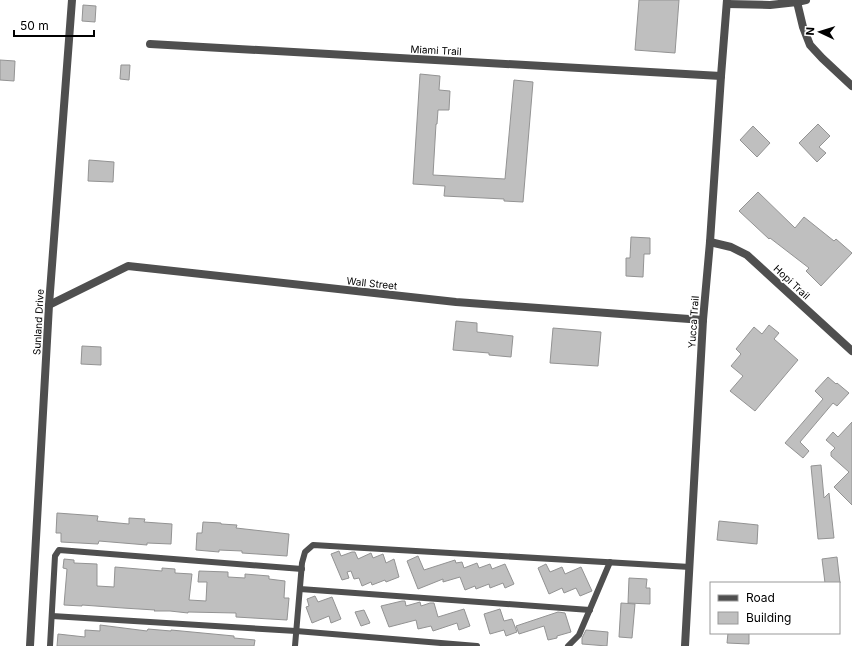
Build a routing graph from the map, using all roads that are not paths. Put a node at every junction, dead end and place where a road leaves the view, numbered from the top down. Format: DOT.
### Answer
graph roads {
  1 [pos="72,0"];
  2 [pos="806,0"];
  3 [pos="727,2"];
  4 [pos="797,2"];
  5 [pos="150,44"];
  6 [pos="720,76"];
  7 [pos="852,86"];
  8 [pos="710,242"];
  9 [pos="49,305"];
  10 [pos="703,320"];
  11 [pos="852,351"];
  12 [pos="610,562"];
  13 [pos="690,567"];
  14 [pos="302,569"];
  15 [pos="300,589"];
  16 [pos="590,610"];
  17 [pos="52,616"];
  18 [pos="296,631"];
  19 [pos="30,646"];
  20 [pos="50,646"];
  21 [pos="295,646"];
  22 [pos="478,646"];
  23 [pos="568,646"];
  24 [pos="685,646"];
  1 -- 9 [label="street, Sunland Drive"];
  2 -- 4 [label="street"];
  3 -- 4 [label="street"];
  3 -- 6 [label="street, Yucca Trail"];
  4 -- 7 [label="street"];
  5 -- 6 [label="street, Miami Trail"];
  6 -- 8 [label="street, Yucca Trail"];
  8 -- 10 [label="street, Yucca Trail"];
  8 -- 11 [label="street, Hopi Trail"];
  9 -- 10 [label="street, Wall Street"];
  9 -- 19 [label="street, Sunland Drive"];
  10 -- 13 [label="street, Yucca Trail"];
  12 -- 13 [label="lane"];
  12 -- 14 [label="lane"];
  12 -- 16 [label="lane"];
  13 -- 24 [label="street, Yucca Trail"];
  14 -- 15 [label="lane"];
  14 -- 17 [label="lane"];
  15 -- 16 [label="lane"];
  15 -- 18 [label="lane"];
  16 -- 23 [label="lane"];
  17 -- 18 [label="lane"];
  17 -- 20 [label="lane"];
  18 -- 21 [label="lane"];
  18 -- 22 [label="lane"];
}
